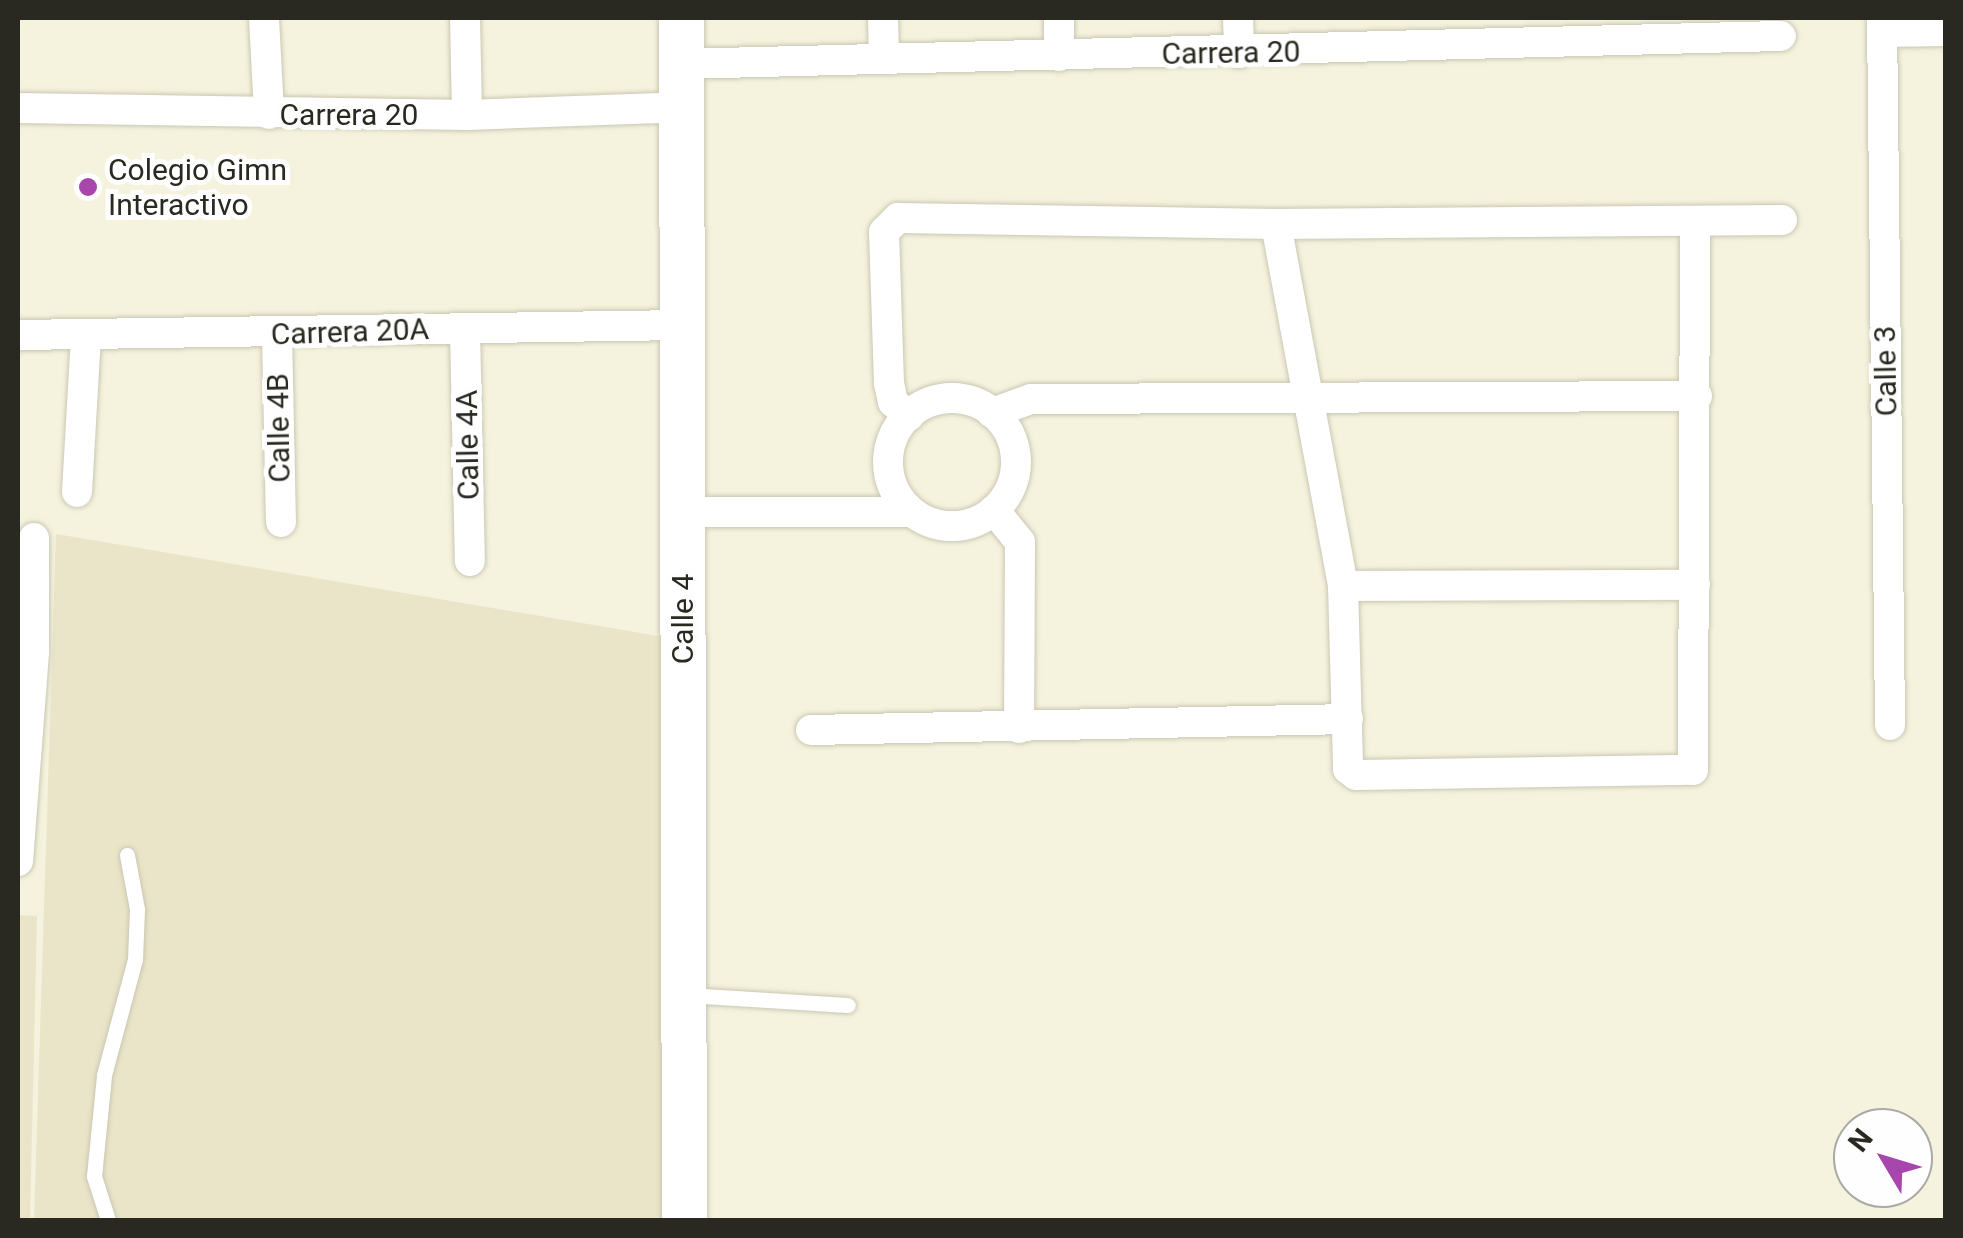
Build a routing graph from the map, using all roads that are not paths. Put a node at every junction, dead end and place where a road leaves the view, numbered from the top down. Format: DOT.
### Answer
graph roads {
  1 [pos="264,18"];
  2 [pos="465,18"];
  3 [pos="681,18"];
  4 [pos="883,18"];
  5 [pos="1060,18"];
  6 [pos="1238,18"];
  7 [pos="1882,24"];
  8 [pos="1693,28"];
  9 [pos="1434,32"];
  10 [pos="1946,32"];
  11 [pos="1782,36"];
  12 [pos="1239,53"];
  13 [pos="1059,56"];
  14 [pos="884,59"];
  15 [pos="681,86"];
  16 [pos="18,108"];
  17 [pos="269,114"];
  18 [pos="467,115"];
  19 [pos="1782,220"];
  20 [pos="1694,221"];
  21 [pos="1276,224"];
  22 [pos="682,325"];
  23 [pos="465,329"];
  24 [pos="18,334"];
  25 [pos="277,334"];
  26 [pos="86,336"];
  27 [pos="1698,396"];
  28 [pos="1307,399"];
  29 [pos="992,413"];
  30 [pos="909,416"];
  31 [pos="77,492"];
  32 [pos="994,510"];
  33 [pos="682,512"];
  34 [pos="910,512"];
  35 [pos="281,522"];
  36 [pos="34,538"];
  37 [pos="470,561"];
  38 [pos="1695,585"];
  39 [pos="1343,586"];
  40 [pos="26,651"];
  41 [pos="1348,718"];
  42 [pos="1890,725"];
  43 [pos="1019,728"];
  44 [pos="812,730"];
  45 [pos="126,854"];
  46 [pos="18,861"];
  47 [pos="684,995"];
  48 [pos="848,1005"];
  49 [pos="108,1220"];
  50 [pos="684,1220"];
  1 -- 17 [label="street"];
  2 -- 18 [label="street"];
  3 -- 15 [label="street, Calle 4"];
  4 -- 14 [label="street"];
  5 -- 13 [label="street"];
  6 -- 12 [label="street"];
  7 -- 10 [label="street"];
  7 -- 42 [label="street, Calle 3"];
  8 -- 9 [label="street, Carrera 20"];
  8 -- 11 [label="street, Carrera 20"];
  9 -- 12 [label="street, Carrera 20"];
  12 -- 13 [label="street, Carrera 20"];
  13 -- 14 [label="street, Carrera 20"];
  14 -- 15 [label="street, Carrera 20"];
  15 -- 18 [label="street, Carrera 20"];
  15 -- 22 [label="street, Calle 4"];
  16 -- 17 [label="street, Carrera 20"];
  17 -- 18 [label="street, Carrera 20"];
  19 -- 20 [label="street"];
  20 -- 21 [label="street"];
  20 -- 27 [label="street"];
  21 -- 28 [label="street"];
  21 -- 30 [label="street"];
  22 -- 23 [label="street, Carrera 20A"];
  22 -- 33 [label="street, Calle 4"];
  23 -- 25 [label="street, Carrera 20A"];
  23 -- 37 [label="street, Calle 4A"];
  24 -- 26 [label="street, Carrera 20A"];
  25 -- 26 [label="street, Carrera 20A"];
  25 -- 35 [label="street, Calle 4B"];
  26 -- 31 [label="street"];
  27 -- 28 [label="street"];
  27 -- 38 [label="street"];
  28 -- 29 [label="street"];
  28 -- 39 [label="street"];
  29 -- 30 [label="street"];
  29 -- 32 [label="street"];
  30 -- 34 [label="street"];
  32 -- 34 [label="street"];
  32 -- 43 [label="street"];
  33 -- 34 [label="street"];
  33 -- 47 [label="street, Calle 4"];
  36 -- 40 [label="street"];
  38 -- 39 [label="street"];
  38 -- 41 [label="street"];
  39 -- 41 [label="street"];
  40 -- 46 [label="street"];
  41 -- 43 [label="street"];
  43 -- 44 [label="street"];
  45 -- 49 [label="lane"];
  47 -- 48 [label="lane"];
  47 -- 50 [label="street, Calle 4"];
}
